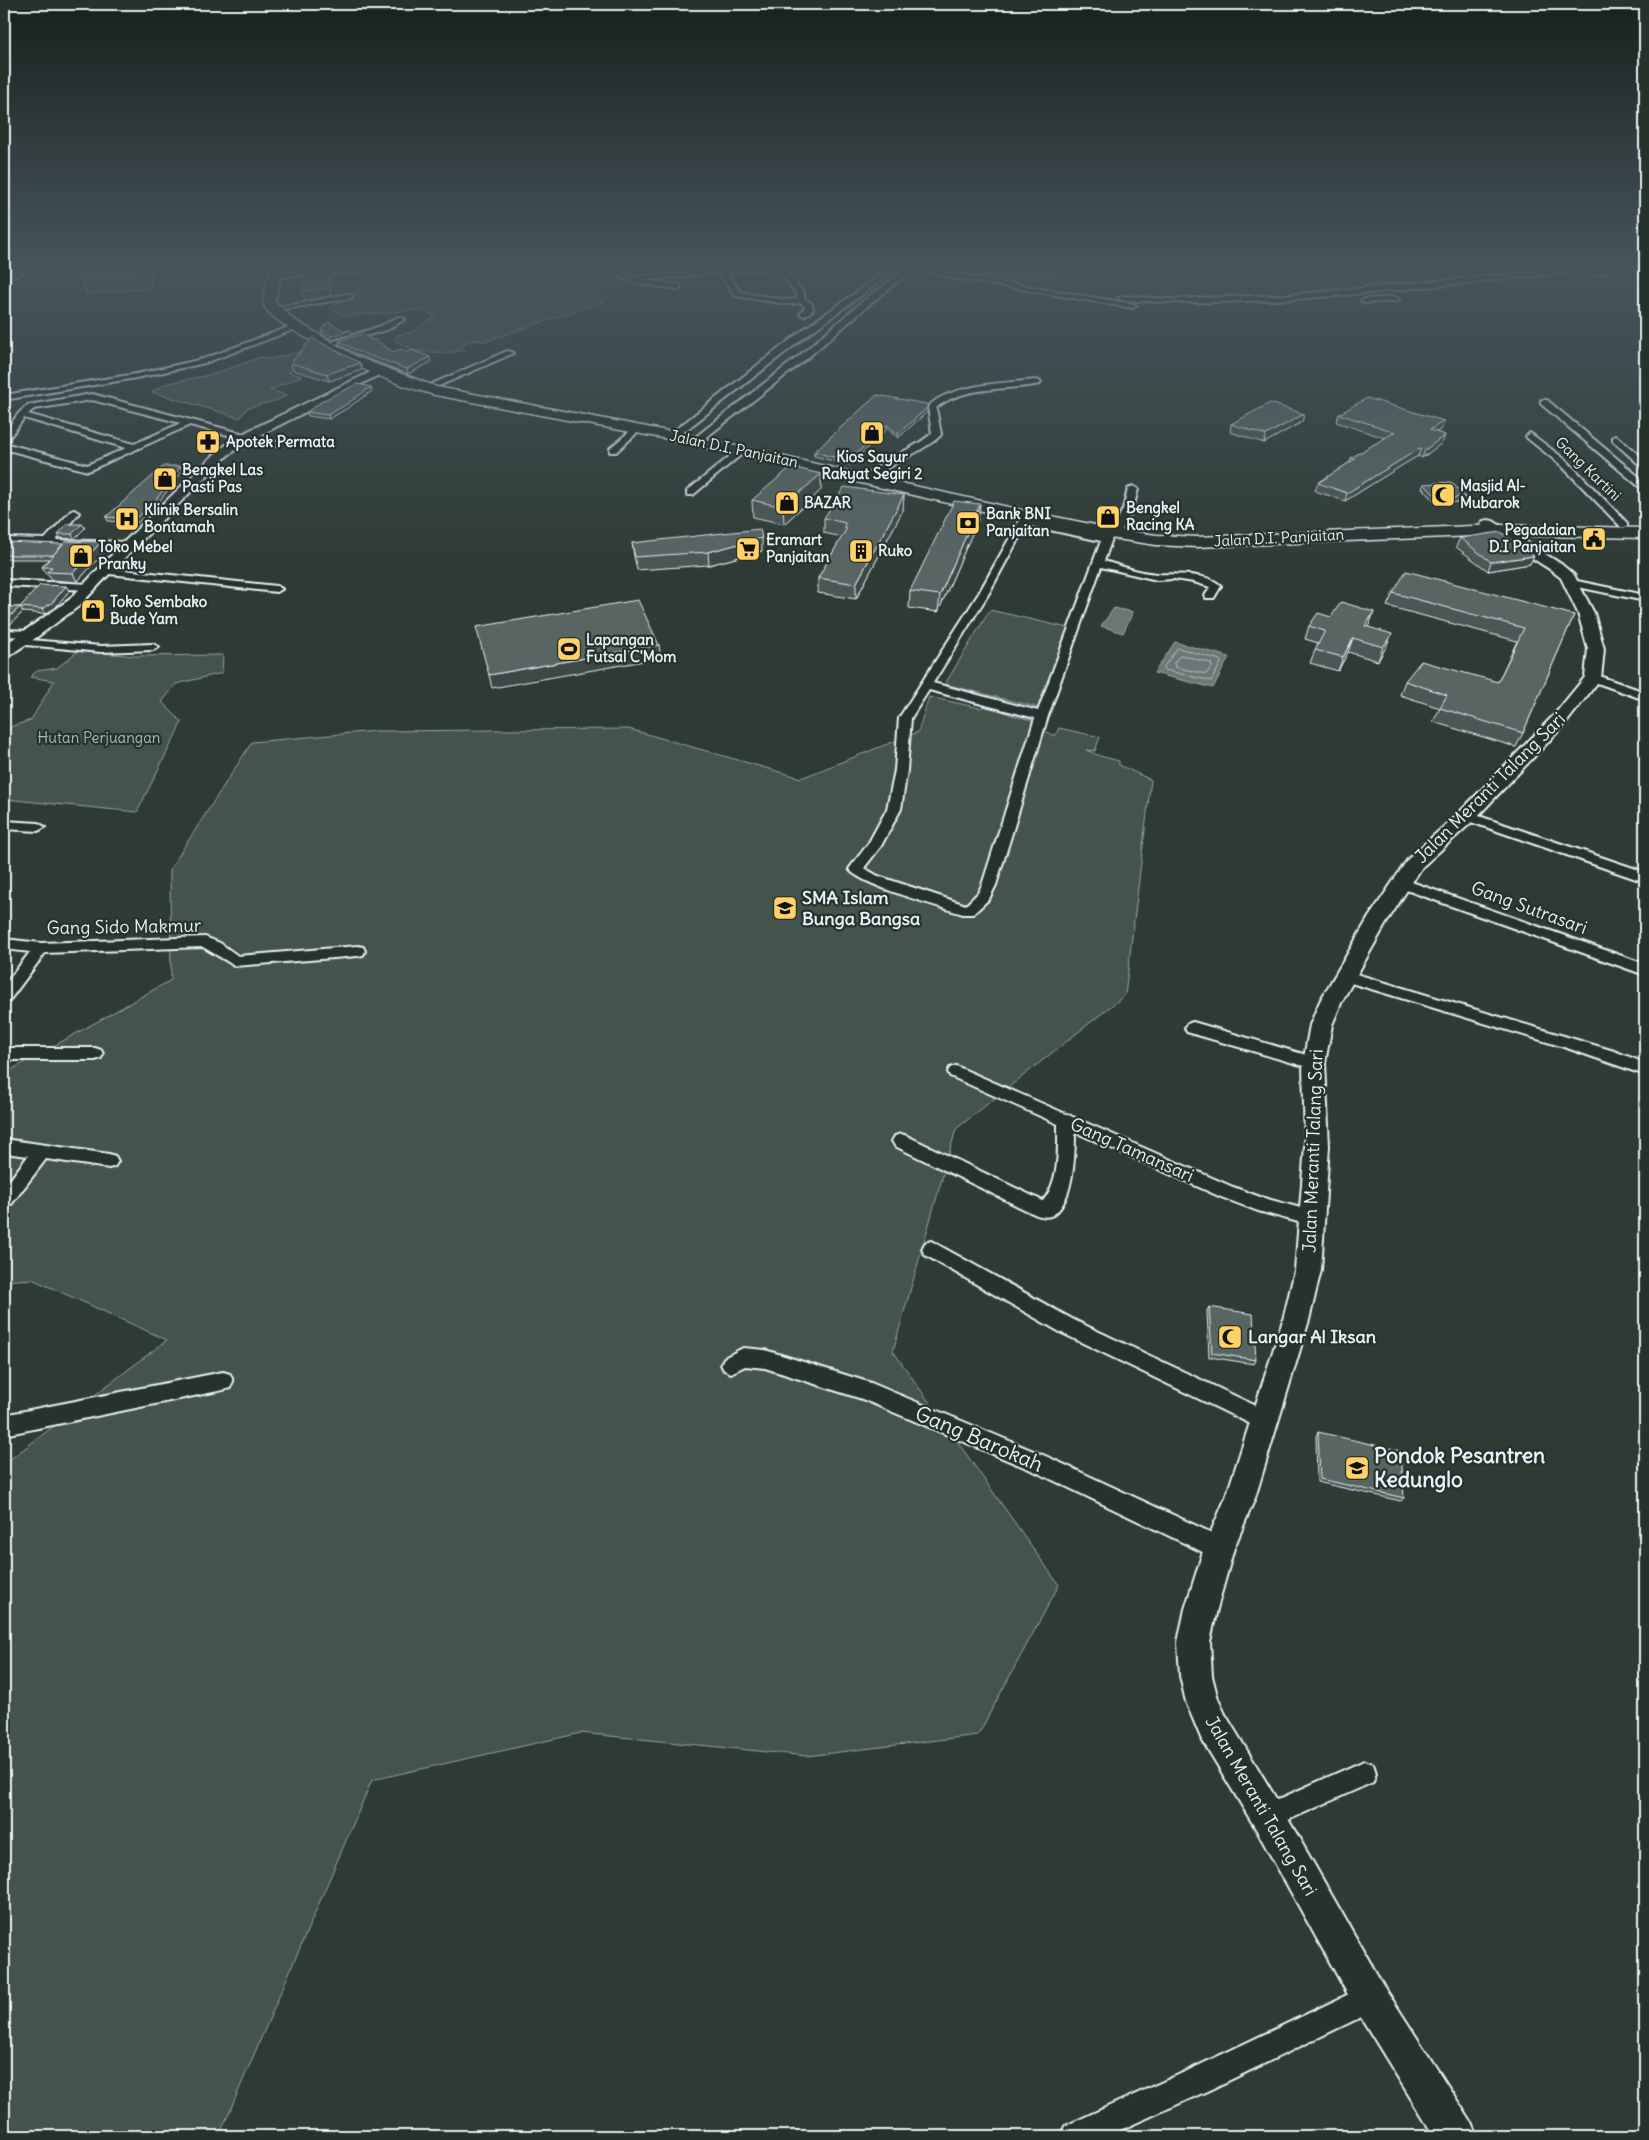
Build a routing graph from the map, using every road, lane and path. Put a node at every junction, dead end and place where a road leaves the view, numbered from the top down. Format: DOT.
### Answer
graph roads {
  1 [pos="173,368"];
  2 [pos="378,368"];
  3 [pos="473,368"];
  4 [pos="760,368"];
  5 [pos="789,368"];
  6 [pos="382,369"];
  7 [pos="783,373"];
  8 [pos="1037,382"];
  9 [pos="436,384"];
  10 [pos="25,394"];
  11 [pos="4,398"];
  12 [pos="1544,402"];
  13 [pos="31,408"];
  14 [pos="22,415"];
  15 [pos="190,422"];
  16 [pos="636,429"];
  17 [pos="676,433"];
  18 [pos="250,436"];
  19 [pos="1530,436"];
  20 [pos="699,438"];
  21 [pos="4,439"];
  22 [pos="1616,439"];
  23 [pos="275,443"];
  24 [pos="4,446"];
  25 [pos="134,447"];
  26 [pos="613,450"];
  27 [pos="740,451"];
  28 [pos="1645,466"];
  29 [pos="871,477"];
  30 [pos="1645,487"];
  31 [pos="1133,489"];
  32 [pos="690,493"];
  33 [pos="74,513"];
  34 [pos="1025,519"];
  35 [pos="1624,525"];
  36 [pos="1645,526"];
  37 [pos="1494,527"];
  38 [pos="1112,532"];
  39 [pos="1645,533"];
  40 [pos="4,541"];
  41 [pos="47,543"];
  42 [pos="129,545"];
  43 [pos="1098,563"];
  44 [pos="104,571"];
  45 [pos="4,583"];
  46 [pos="1572,583"];
  47 [pos="90,587"];
  48 [pos="277,589"];
  49 [pos="1210,596"];
  50 [pos="1645,598"];
  51 [pos="4,633"];
  52 [pos="32,634"];
  53 [pos="19,642"];
  54 [pos="153,647"];
  55 [pos="4,652"];
  56 [pos="1593,678"];
  57 [pos="925,685"];
  58 [pos="1645,696"];
  59 [pos="1042,716"];
  60 [pos="1467,816"];
  61 [pos="4,825"];
  62 [pos="38,827"];
  63 [pos="1645,877"];
  64 [pos="1400,883"];
  65 [pos="4,944"];
  66 [pos="42,948"];
  67 [pos="358,951"];
  68 [pos="1645,970"];
  69 [pos="1346,976"];
  70 [pos="4,997"];
  71 [pos="1193,1028"];
  72 [pos="4,1054"];
  73 [pos="95,1054"];
  74 [pos="1314,1064"];
  75 [pos="1645,1069"];
  76 [pos="956,1072"];
  77 [pos="1066,1121"];
  78 [pos="901,1142"];
  79 [pos="4,1146"];
  80 [pos="41,1152"];
  81 [pos="109,1161"];
  82 [pos="4,1201"];
  83 [pos="1313,1218"];
  84 [pos="931,1249"];
  85 [pos="731,1364"];
  86 [pos="223,1381"];
  87 [pos="1264,1420"];
  88 [pos="4,1425"];
  89 [pos="1219,1548"];
  90 [pos="1364,1773"];
  91 [pos="1268,1817"];
  92 [pos="1370,1998"];
  93 [pos="1075,2136"];
  94 [pos="1457,2136"];
  1 -- 10 [label="street"];
  2 -- 6 [label="highway, Jalan D.I. Panjaitan"];
  3 -- 9 [label="street"];
  4 -- 7 [label="street"];
  4 -- 17 [label="street"];
  5 -- 7 [label="street"];
  6 -- 9 [label="highway"];
  6 -- 16 [label="highway, Jalan D.I. Panjaitan"];
  6 -- 18 [label="street"];
  7 -- 20 [label="street"];
  8 -- 29 [label="street"];
  9 -- 17 [label="highway"];
  10 -- 11 [label="street"];
  10 -- 13 [label="street"];
  12 -- 30 [label="street"];
  13 -- 14 [label="street"];
  13 -- 15 [label="street"];
  14 -- 21 [label="street"];
  14 -- 25 [label="street"];
  15 -- 18 [label="street"];
  15 -- 25 [label="street"];
  16 -- 17 [label="highway, Jalan D.I. Panjaitan"];
  16 -- 26 [label="street"];
  17 -- 20 [label="highway"];
  18 -- 23 [label="street"];
  18 -- 42 [label="street"];
  19 -- 35 [label="street, Gang Kartini"];
  20 -- 27 [label="highway, Jalan D.I. Panjaitan"];
  20 -- 29 [label="highway"];
  22 -- 28 [label="street"];
  24 -- 25 [label="street"];
  27 -- 29 [label="highway, Jalan D.I. Panjaitan"];
  27 -- 32 [label="street"];
  29 -- 34 [label="highway, Jalan D.I. Panjaitan"];
  29 -- 38 [label="highway"];
  31 -- 38 [label="street"];
  33 -- 41 [label="street"];
  34 -- 38 [label="highway, Jalan D.I. Panjaitan"];
  34 -- 57 [label="street"];
  35 -- 36 [label="highway"];
  35 -- 37 [label="highway"];
  37 -- 38 [label="highway"];
  37 -- 39 [label="highway"];
  37 -- 46 [label="street"];
  38 -- 43 [label="street"];
  40 -- 41 [label="street"];
  41 -- 42 [label="street"];
  42 -- 44 [label="street"];
  43 -- 49 [label="street"];
  43 -- 59 [label="street"];
  44 -- 47 [label="street"];
  44 -- 48 [label="street"];
  45 -- 47 [label="street"];
  46 -- 50 [label="street"];
  46 -- 56 [label="street"];
  47 -- 52 [label="street"];
  51 -- 52 [label="street"];
  52 -- 53 [label="street"];
  53 -- 54 [label="street"];
  53 -- 55 [label="street"];
  56 -- 58 [label="street"];
  56 -- 60 [label="street, Jalan Meranti Talang Sari"];
  57 -- 59 [label="street"];
  57 -- 59 [label="street"];
  60 -- 63 [label="street"];
  60 -- 64 [label="street, Jalan Meranti Talang Sari"];
  61 -- 62 [label="street"];
  64 -- 68 [label="street, Gang Sutrasari"];
  64 -- 69 [label="street, Jalan Meranti Talang Sari"];
  65 -- 66 [label="street, Gang Sido Makmur"];
  66 -- 67 [label="street, Gang Sido Makmur"];
  66 -- 70 [label="street"];
  69 -- 74 [label="street, Jalan Meranti Talang Sari"];
  69 -- 75 [label="street"];
  71 -- 74 [label="street"];
  72 -- 73 [label="street"];
  74 -- 83 [label="street, Jalan Meranti Talang Sari"];
  76 -- 77 [label="street, Gang Tamansari"];
  77 -- 78 [label="street"];
  77 -- 83 [label="street, Gang Tamansari"];
  79 -- 80 [label="street"];
  80 -- 81 [label="street"];
  80 -- 82 [label="street"];
  83 -- 87 [label="street, Jalan Meranti Talang Sari"];
  84 -- 87 [label="street"];
  85 -- 89 [label="street, Gang Barokah"];
  86 -- 88 [label="street"];
  87 -- 89 [label="street, Jalan Meranti Talang Sari"];
  89 -- 91 [label="street, Jalan Meranti Talang Sari"];
  90 -- 91 [label="street"];
  91 -- 92 [label="street, Jalan Meranti Talang Sari"];
  92 -- 93 [label="street"];
  92 -- 94 [label="street, Jalan Meranti Talang Sari"];
}
